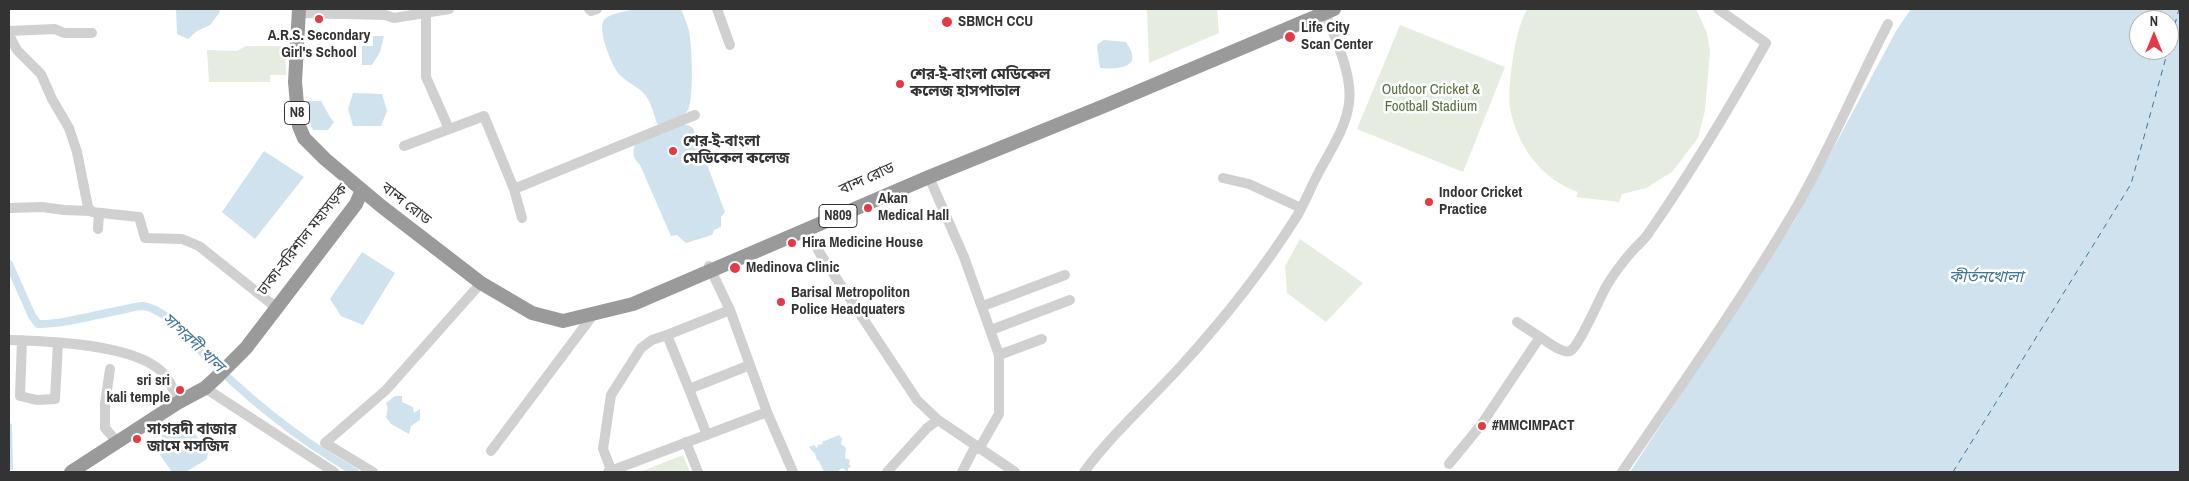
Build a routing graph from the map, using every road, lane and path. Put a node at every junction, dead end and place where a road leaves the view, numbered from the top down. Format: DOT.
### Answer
graph roads {
  1 [pos="449,9"];
  2 [pos="590,9"];
  3 [pos="597,9"];
  4 [pos="717,9"];
  5 [pos="1718,9"];
  6 [pos="1324,10"];
  7 [pos="299,11"];
  8 [pos="426,12"];
  9 [pos="1888,24"];
  10 [pos="9,31"];
  11 [pos="92,33"];
  12 [pos="9,35"];
  13 [pos="730,45"];
  14 [pos="696,115"];
  15 [pos="449,129"];
  16 [pos="1034,129"];
  17 [pos="404,146"];
  18 [pos="929,177"];
  19 [pos="1223,178"];
  20 [pos="514,189"];
  21 [pos="362,190"];
  22 [pos="9,208"];
  23 [pos="1301,208"];
  24 [pos="95,212"];
  25 [pos="522,218"];
  26 [pos="98,228"];
  27 [pos="807,230"];
  28 [pos="710,268"];
  29 [pos="1065,275"];
  30 [pos="482,283"];
  31 [pos="1070,300"];
  32 [pos="273,306"];
  33 [pos="982,306"];
  34 [pos="730,310"];
  35 [pos="593,315"];
  36 [pos="1518,322"];
  37 [pos="991,330"];
  38 [pos="668,335"];
  39 [pos="1540,337"];
  40 [pos="1042,339"];
  41 [pos="9,340"];
  42 [pos="22,340"];
  43 [pos="58,343"];
  44 [pos="240,352"];
  45 [pos="999,355"];
  46 [pos="750,365"];
  47 [pos="110,369"];
  48 [pos="220,374"];
  49 [pos="689,389"];
  50 [pos="179,402"];
  51 [pos="767,412"];
  52 [pos="938,420"];
  53 [pos="707,434"];
  54 [pos="117,442"];
  55 [pos="686,442"];
  56 [pos="977,448"];
  57 [pos="492,451"];
  58 [pos="1449,464"];
  59 [pos="997,468"];
  60 [pos="70,472"];
  61 [pos="334,472"];
  62 [pos="373,472"];
  63 [pos="611,472"];
  64 [pos="698,472"];
  65 [pos="793,472"];
  66 [pos="888,472"];
  67 [pos="962,472"];
  68 [pos="1014,472"];
  69 [pos="1084,472"];
  70 [pos="1622,472"];
  1 -- 8 [label="street"];
  2 -- 3 [label="street"];
  4 -- 13 [label="street"];
  5 -- 39 [label="street"];
  6 -- 16 [label="highway, বান্দ রোড / N809"];
  6 -- 23 [label="street"];
  7 -- 8 [label="street"];
  7 -- 21 [label="highway, N8"];
  8 -- 15 [label="street"];
  9 -- 70 [label="street"];
  10 -- 11 [label="street"];
  12 -- 24 [label="street"];
  14 -- 20 [label="street"];
  15 -- 17 [label="street"];
  15 -- 20 [label="street"];
  16 -- 18 [label="highway, বান্দ রোড / N809"];
  16 -- 28 [label="highway, বান্দ রোড / N809"];
  18 -- 27 [label="highway, বান্দ রোড / N809"];
  18 -- 33 [label="street"];
  19 -- 23 [label="street"];
  20 -- 25 [label="street"];
  21 -- 28 [label="highway, বান্দ রোড / N809"];
  21 -- 30 [label="highway, বান্দ রোড / N809"];
  21 -- 32 [label="highway, ঢাকা-বরিশাল মহাসড়ক"];
  21 -- 44 [label="highway, ঢাকা-বরিশাল মহাসড়ক"];
  22 -- 24 [label="street"];
  23 -- 69 [label="street"];
  24 -- 26 [label="street"];
  24 -- 32 [label="street"];
  27 -- 28 [label="highway, বান্দ রোড / N809"];
  27 -- 52 [label="street"];
  28 -- 34 [label="street"];
  28 -- 35 [label="highway, বান্দ রোড / N809"];
  29 -- 33 [label="street"];
  30 -- 35 [label="highway, বান্দ রোড / N809"];
  30 -- 62 [label="street"];
  31 -- 37 [label="street"];
  32 -- 44 [label="highway, ঢাকা-বরিশাল মহাসড়ক"];
  33 -- 37 [label="street"];
  34 -- 38 [label="street"];
  34 -- 46 [label="street"];
  35 -- 57 [label="street"];
  36 -- 39 [label="street"];
  37 -- 45 [label="street"];
  38 -- 49 [label="street"];
  38 -- 63 [label="street"];
  39 -- 58 [label="street"];
  40 -- 45 [label="street"];
  41 -- 42 [label="street"];
  42 -- 43 [label="street"];
  42 -- 43 [label="street"];
  43 -- 50 [label="street"];
  44 -- 48 [label="highway"];
  45 -- 56 [label="street"];
  46 -- 49 [label="street"];
  46 -- 51 [label="street"];
  47 -- 54 [label="street"];
  48 -- 50 [label="highway"];
  48 -- 61 [label="street"];
  49 -- 53 [label="street"];
  50 -- 54 [label="highway"];
  51 -- 53 [label="street"];
  51 -- 65 [label="street"];
  52 -- 56 [label="street"];
  52 -- 66 [label="street"];
  53 -- 55 [label="street"];
  54 -- 60 [label="highway"];
  55 -- 63 [label="street"];
  55 -- 64 [label="street"];
  56 -- 59 [label="street"];
  56 -- 67 [label="street"];
  59 -- 68 [label="street"];
}
